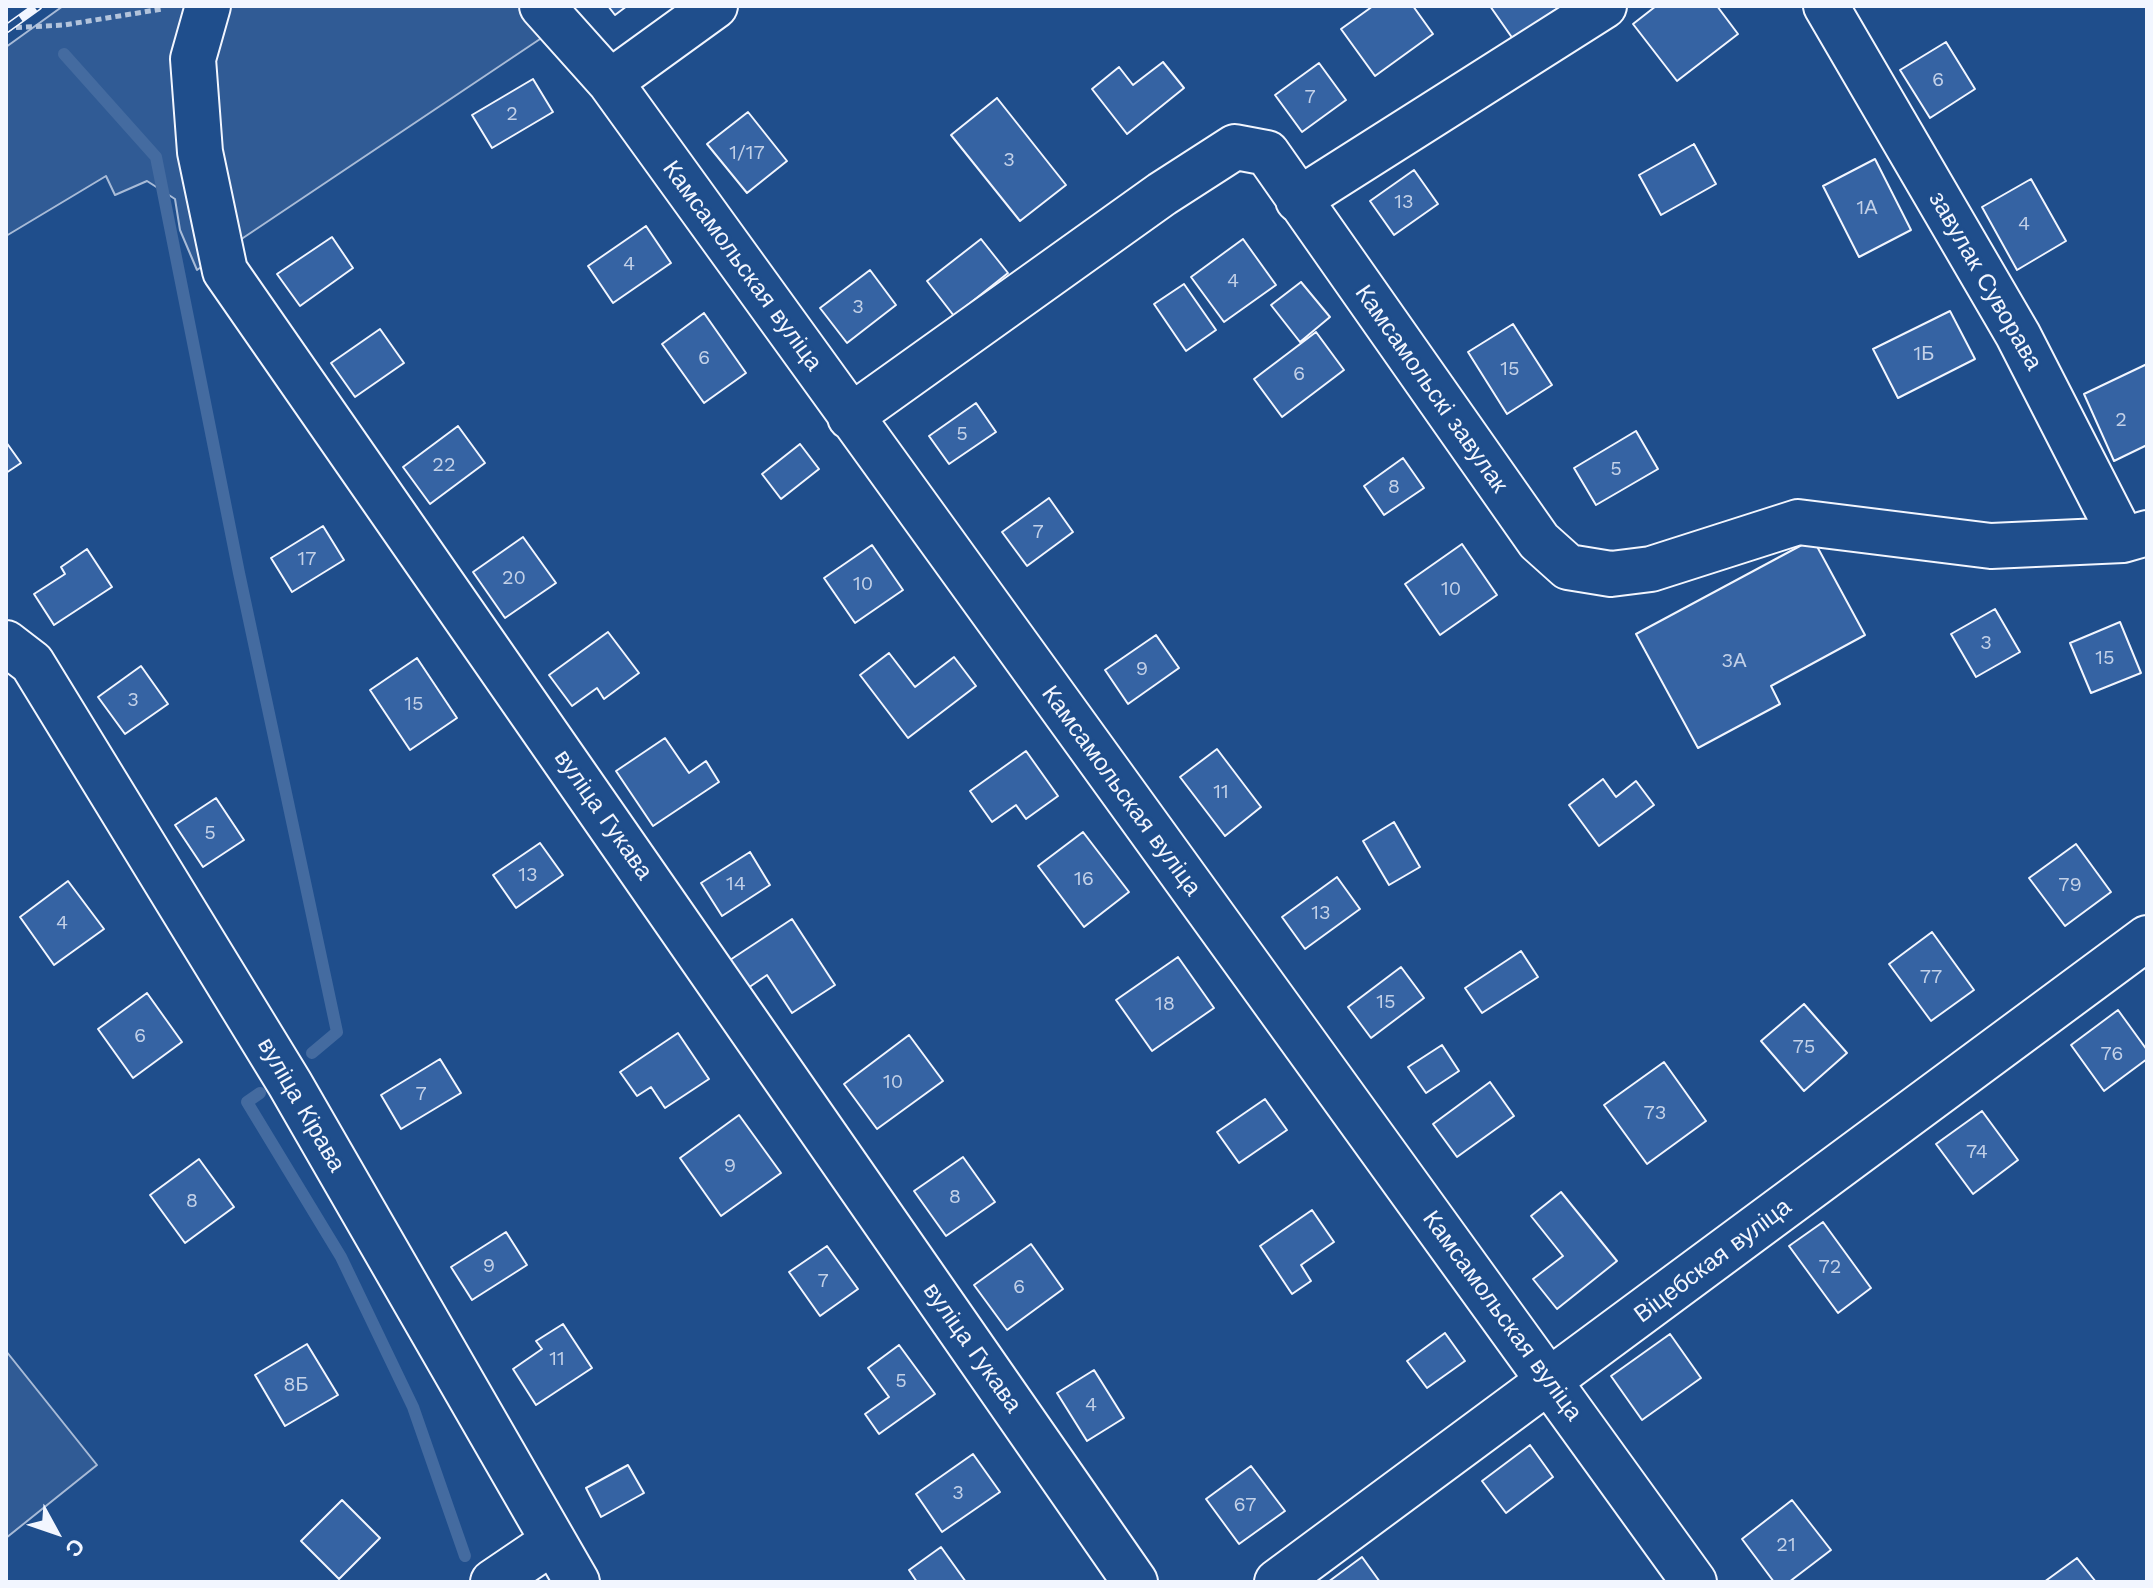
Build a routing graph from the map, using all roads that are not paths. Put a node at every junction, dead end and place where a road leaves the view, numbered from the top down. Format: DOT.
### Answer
graph roads {
  1 [pos="542,6"];
  2 [pos="715,6"];
  3 [pos="1604,6"];
  4 [pos="1826,6"];
  5 [pos="188,7"];
  6 [pos="610,82"];
  7 [pos="1298,200"];
  8 [pos="850,417"];
  9 [pos="2135,536"];
  10 [pos="6,643"];
  11 [pos="2147,938"];
  12 [pos="1550,1382"];
  13 [pos="552,1542"];
  14 [pos="493,1582"];
  15 [pos="577,1582"];
  16 [pos="1135,1582"];
  17 [pos="1277,1582"];
  18 [pos="1694,1582"];
  1 -- 6 [label="street, Камсамольская вуліца"];
  2 -- 6 [label="street"];
  3 -- 7 [label="street"];
  4 -- 9 [label="street, завулак Суворава"];
  5 -- 16 [label="street, вуліца Гукава"];
  6 -- 8 [label="street, Камсамольская вуліца"];
  7 -- 8 [label="street, Камсамольскі завулак"];
  7 -- 9 [label="street, Камсамольскі завулак"];
  8 -- 12 [label="street, Камсамольская вуліца"];
  10 -- 13 [label="street, вуліца Кірава"];
  11 -- 12 [label="street, Віцебская вуліца"];
  12 -- 17 [label="street, Віцебская вуліца"];
  12 -- 18 [label="street, Камсамольская вуліца"];
  13 -- 14 [label="street"];
  13 -- 15 [label="street, вуліца Кірава"];
}
